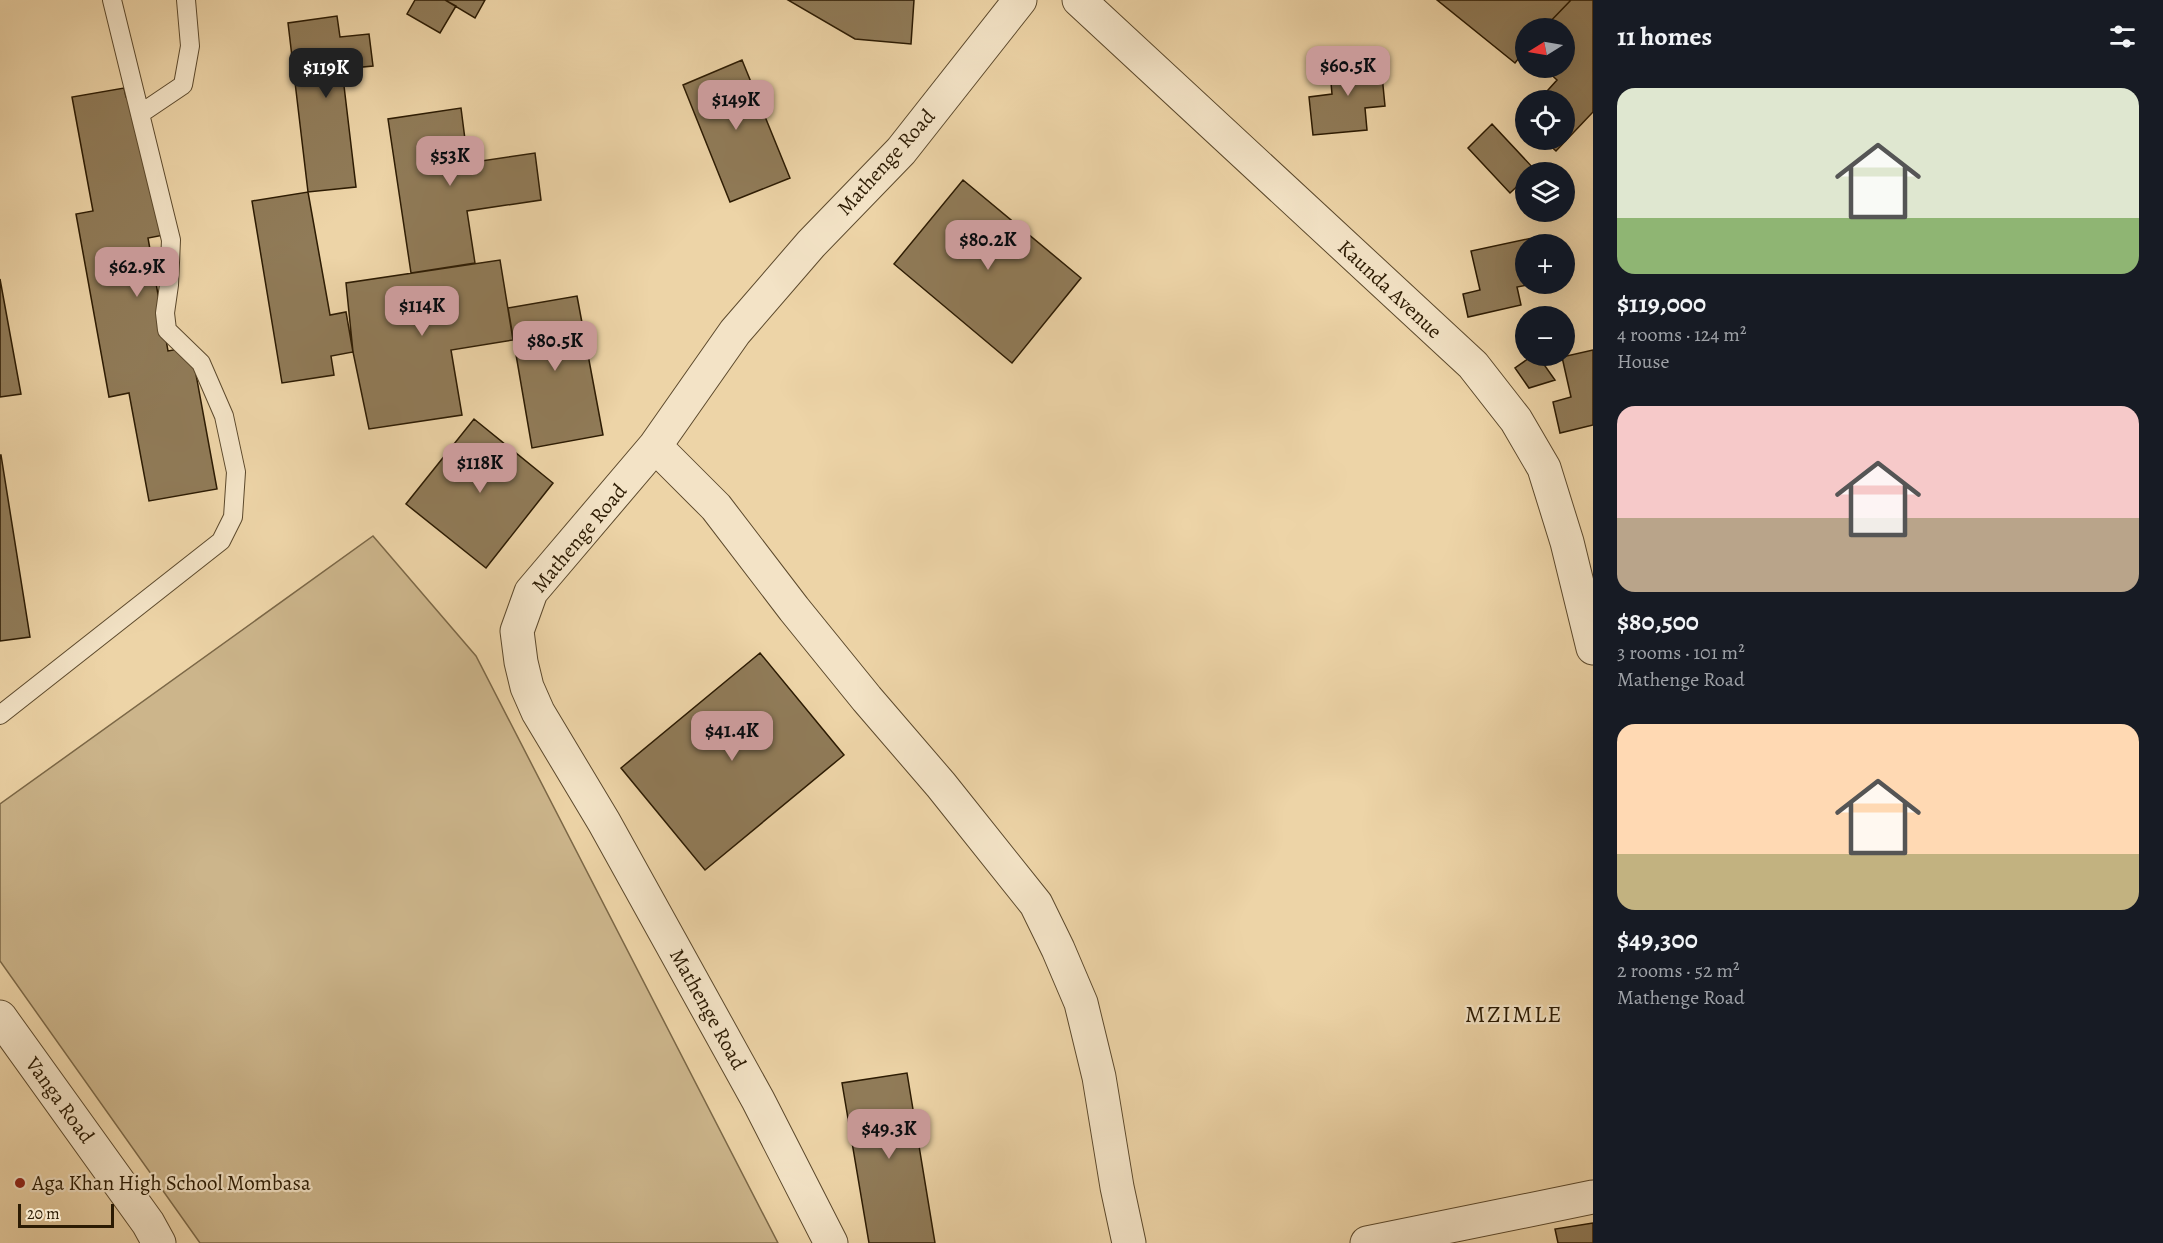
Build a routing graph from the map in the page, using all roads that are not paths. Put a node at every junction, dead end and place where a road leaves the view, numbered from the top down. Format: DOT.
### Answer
graph roads {
  1 [pos="112,0"];
  2 [pos="186,0"];
  3 [pos="1020,0"];
  4 [pos="1079,0"];
  5 [pos="140,114"];
  6 [pos="655,446"];
  7 [pos="1593,648"];
  8 [pos="0,715"];
  9 [pos="0,1017"];
  10 [pos="1593,1197"];
  11 [pos="159,1243"];
  12 [pos="831,1243"];
  13 [pos="1129,1243"];
  14 [pos="1367,1243"];
  1 -- 5 [label="lane"];
  2 -- 5 [label="lane"];
  3 -- 6 [label="street, Mathenge Road"];
  4 -- 7 [label="street, Kaunda Avenue"];
  5 -- 8 [label="lane"];
  6 -- 12 [label="street, Mathenge Road"];
  6 -- 13 [label="street"];
  9 -- 11 [label="street, Vanga Road"];
  10 -- 14 [label="street"];
}
